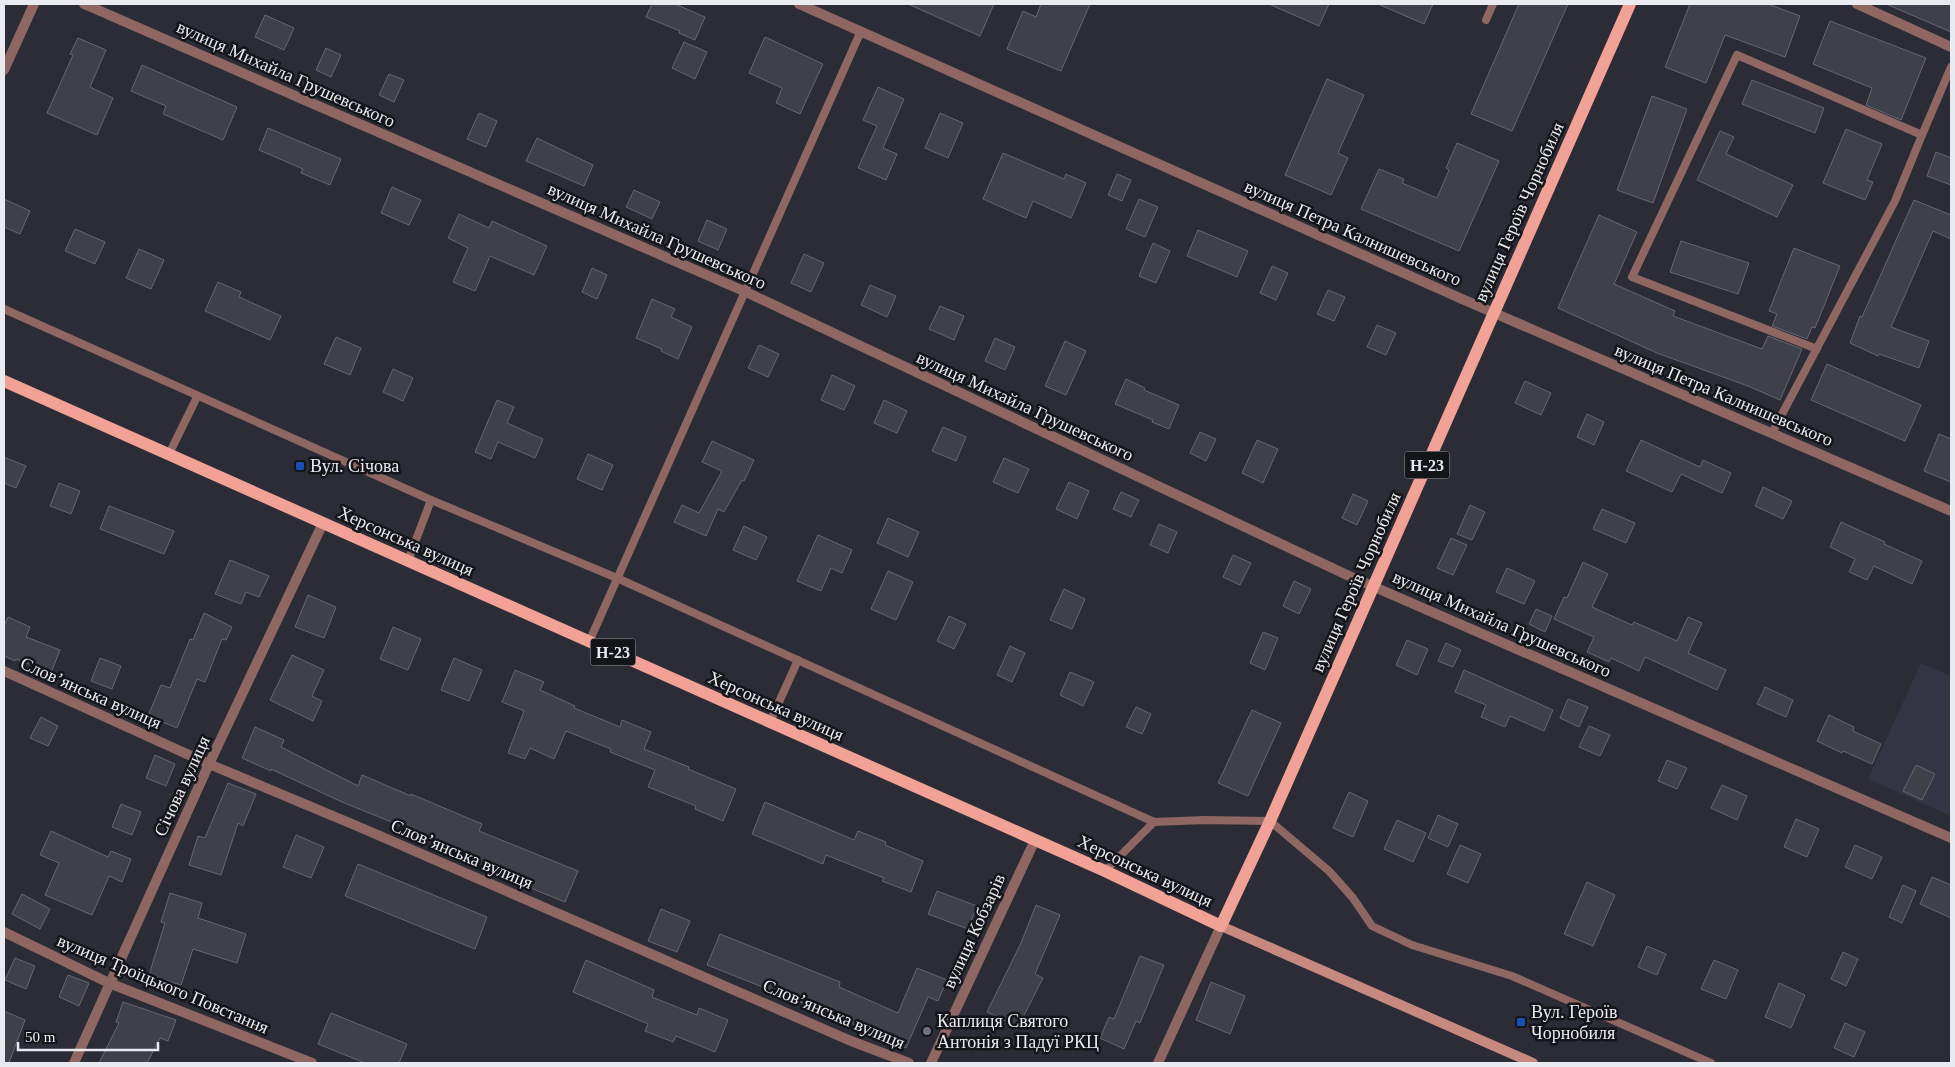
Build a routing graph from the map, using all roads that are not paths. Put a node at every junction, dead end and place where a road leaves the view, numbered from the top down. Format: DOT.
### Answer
graph roads {
  1 [pos="34,4"];
  2 [pos="84,4"];
  3 [pos="799,4"];
  4 [pos="1493,4"];
  5 [pos="1630,4"];
  6 [pos="1857,4"];
  7 [pos="816,7"];
  8 [pos="1486,20"];
  9 [pos="861,31"];
  10 [pos="1951,47"];
  11 [pos="1951,67"];
  12 [pos="4,70"];
  13 [pos="1922,135"];
  14 [pos="746,292"];
  15 [pos="4,309"];
  16 [pos="1494,313"];
  17 [pos="1817,350"];
  18 [pos="4,381"];
  19 [pos="197,397"];
  20 [pos="1772,433"];
  21 [pos="169,454"];
  22 [pos="431,500"];
  23 [pos="1951,511"];
  24 [pos="323,523"];
  25 [pos="408,561"];
  26 [pos="617,578"];
  27 [pos="1373,586"];
  28 [pos="589,642"];
  29 [pos="798,660"];
  30 [pos="4,671"];
  31 [pos="770,722"];
  32 [pos="210,764"];
  33 [pos="1270,821"];
  34 [pos="1154,822"];
  35 [pos="1951,838"];
  36 [pos="1035,840"];
  37 [pos="1105,871"];
  38 [pos="1221,926"];
  39 [pos="4,932"];
  40 [pos="109,983"];
  41 [pos="74,1063"];
  42 [pos="312,1063"];
  43 [pos="909,1063"];
  44 [pos="931,1063"];
  45 [pos="1158,1063"];
  46 [pos="1533,1063"];
  47 [pos="1711,1063"];
  1 -- 12 [label="street"];
  2 -- 14 [label="street, вулиця Михайла Грушевського"];
  3 -- 7 [label="street, вулиця Петра Калнишевського"];
  4 -- 8 [label="lane"];
  5 -- 16 [label="main road, вулиця Героїв Чорнобиля / Н-23"];
  6 -- 10 [label="street"];
  7 -- 9 [label="street, вулиця Петра Калнишевського"];
  9 -- 14 [label="lane"];
  9 -- 16 [label="street, вулиця Петра Калнишевського"];
  11 -- 13 [label="lane"];
  13 -- 17 [label="lane"];
  13 -- 17 [label="lane"];
  14 -- 26 [label="lane"];
  14 -- 27 [label="street, вулиця Михайла Грушевського"];
  15 -- 19 [label="lane"];
  16 -- 20 [label="street, вулиця Петра Калнишевського"];
  16 -- 27 [label="main road, вулиця Героїв Чорнобиля / Н-23"];
  17 -- 20 [label="lane"];
  18 -- 21 [label="main road, Херсонська вулиця / Н-23"];
  19 -- 21 [label="lane"];
  19 -- 22 [label="lane"];
  20 -- 23 [label="street, вулиця Петра Калнишевського"];
  21 -- 24 [label="main road, Херсонська вулиця / Н-23"];
  22 -- 25 [label="lane"];
  22 -- 26 [label="lane"];
  24 -- 25 [label="main road, Херсонська вулиця / Н-23"];
  24 -- 32 [label="street, Січова вулиця"];
  25 -- 28 [label="main road, Херсонська вулиця / Н-23"];
  26 -- 28 [label="lane"];
  26 -- 29 [label="lane"];
  27 -- 33 [label="main road, вулиця Героїв Чорнобиля / Н-23"];
  27 -- 35 [label="street, вулиця Михайла Грушевського"];
  28 -- 31 [label="main road, Херсонська вулиця / Н-23"];
  29 -- 31 [label="lane"];
  29 -- 34 [label="lane"];
  30 -- 32 [label="street, Словʼянська вулиця"];
  31 -- 36 [label="main road, Херсонська вулиця / Н-23"];
  32 -- 40 [label="street, Січова вулиця"];
  32 -- 43 [label="street, Словʼянська вулиця"];
  33 -- 34 [label="lane"];
  33 -- 38 [label="main road, вулиця Героїв Чорнобиля / Н-23"];
  33 -- 47 [label="lane"];
  34 -- 37 [label="lane"];
  36 -- 37 [label="main road, Херсонська вулиця / Н-23"];
  36 -- 44 [label="street, вулиця Кобзарів"];
  37 -- 38 [label="main road, Херсонська вулиця / Н-23"];
  38 -- 45 [label="street, вулиця Героїв Чорнобиля"];
  38 -- 46 [label="main road, Херсонська вулиця"];
  39 -- 40 [label="street, вулиця Троїцького Повстання"];
  40 -- 41 [label="street, Січова вулиця"];
  40 -- 42 [label="street, вулиця Троїцького Повстання"];
}
